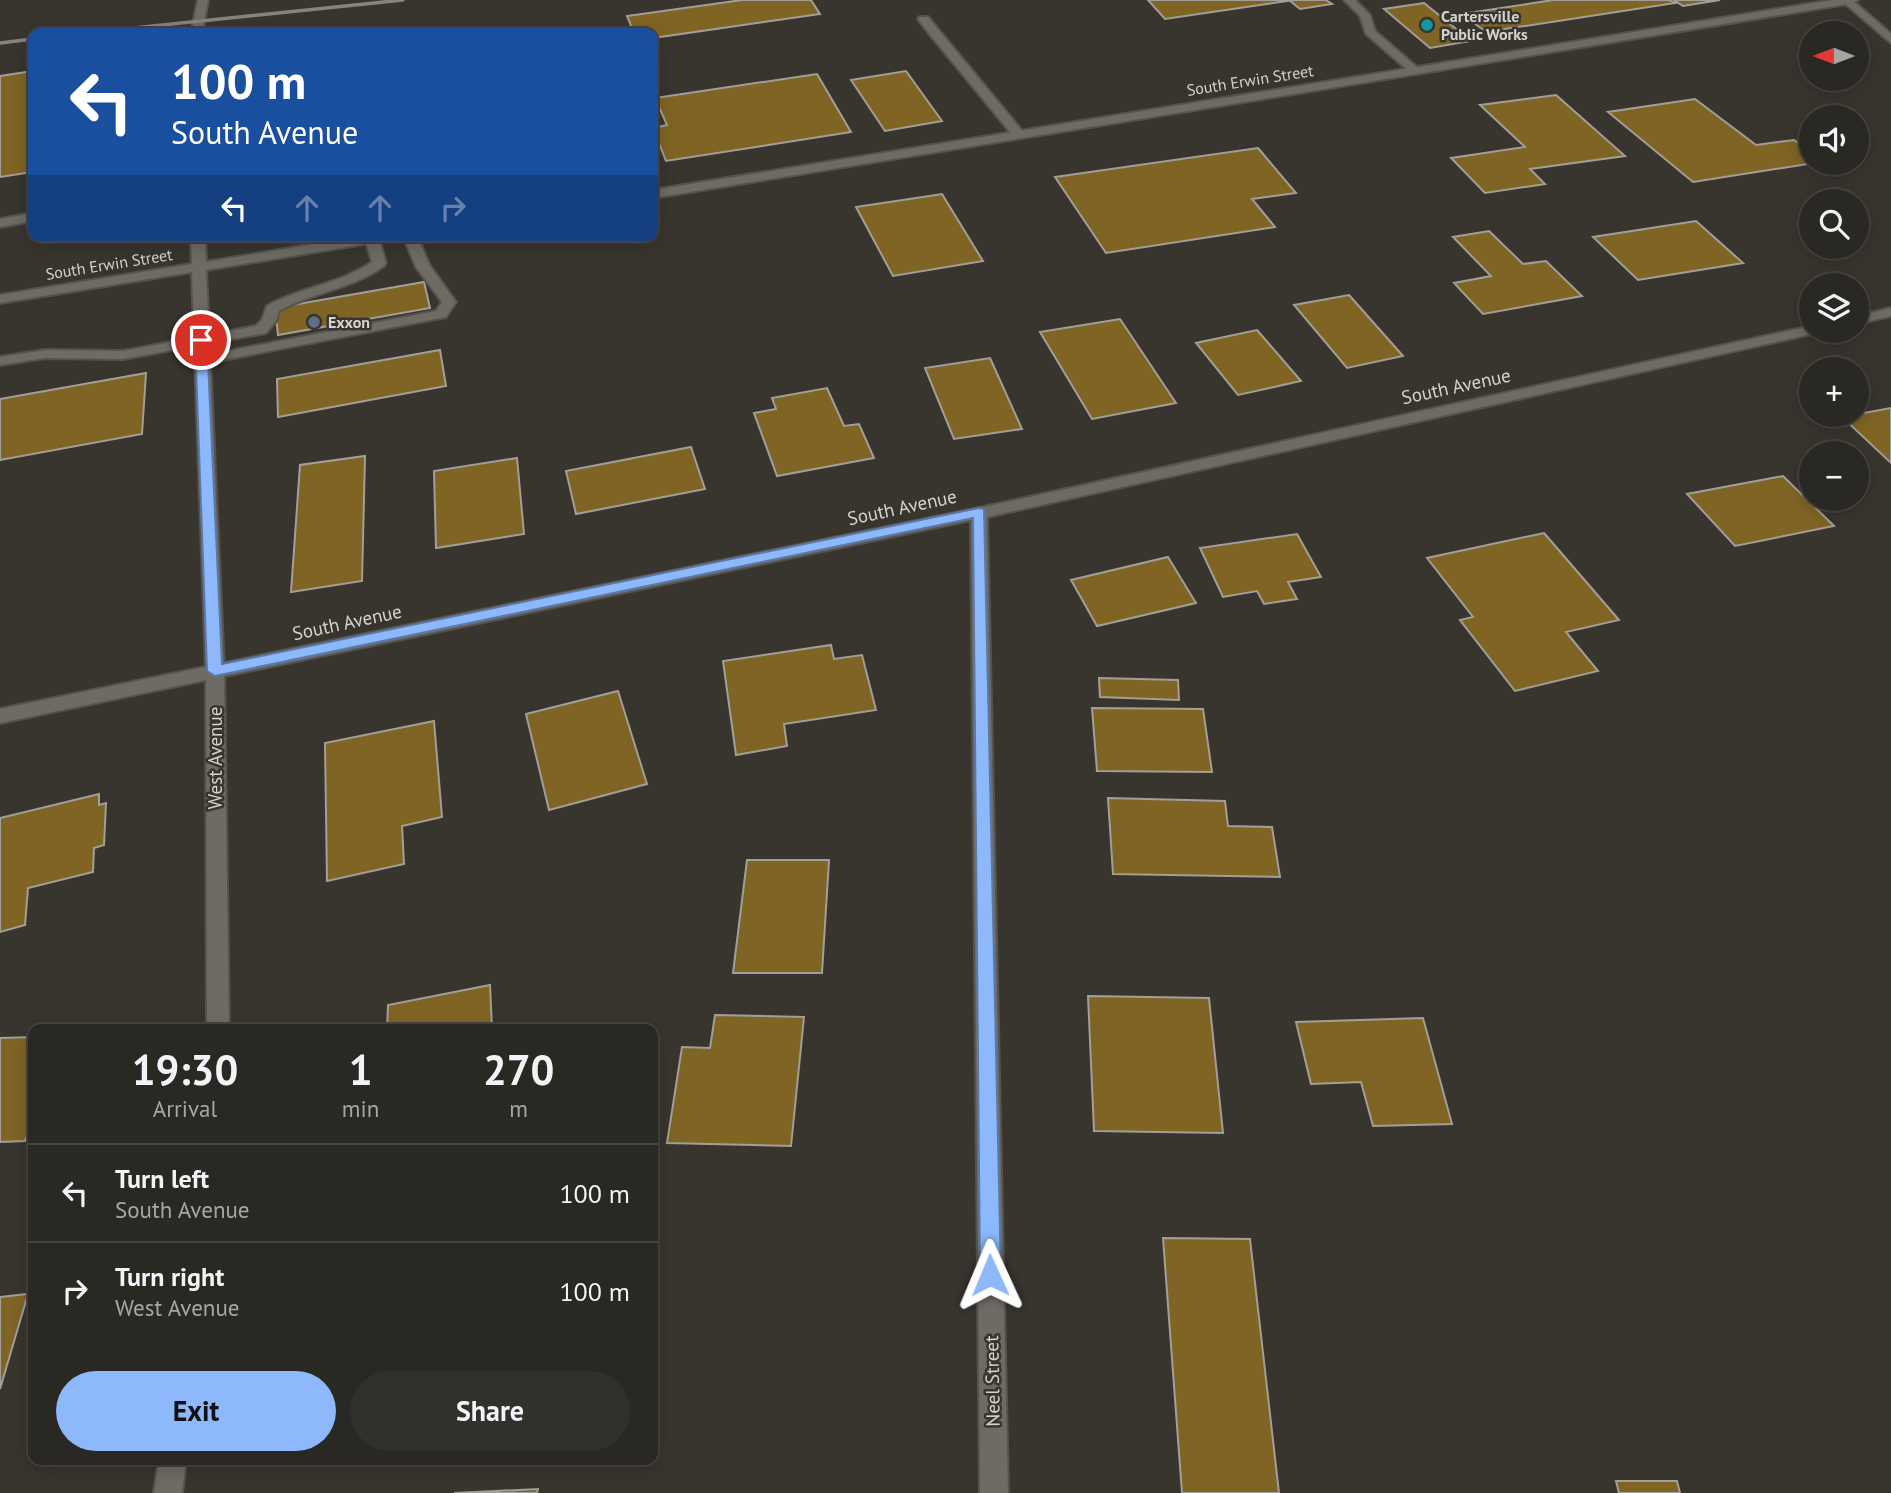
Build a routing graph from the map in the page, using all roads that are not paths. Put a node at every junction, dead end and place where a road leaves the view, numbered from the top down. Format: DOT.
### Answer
graph roads {
  1 [pos="204,0"];
  2 [pos="1349,0"];
  3 [pos="1849,0"];
  4 [pos="924,19"];
  5 [pos="197,28"];
  6 [pos="1891,40"];
  7 [pos="1415,71"];
  8 [pos="1018,135"];
  9 [pos="658,193"];
  10 [pos="28,219"];
  11 [pos="0,223"];
  12 [pos="198,242"];
  13 [pos="353,242"];
  14 [pos="373,242"];
  15 [pos="413,242"];
  16 [pos="199,267"];
  17 [pos="0,299"];
  18 [pos="1891,312"];
  19 [pos="1869,317"];
  20 [pos="1799,333"];
  21 [pos="201,340"];
  22 [pos="202,360"];
  23 [pos="0,361"];
  24 [pos="979,513"];
  25 [pos="215,671"];
  26 [pos="0,716"];
  27 [pos="218,1024"];
  28 [pos="172,1465"];
  29 [pos="167,1493"];
  30 [pos="993,1493"];
  1 -- 5 [label="street"];
  2 -- 7 [label="street"];
  3 -- 6 [label="street"];
  3 -- 7 [label="street, South Erwin Street"];
  4 -- 8 [label="street"];
  7 -- 8 [label="street, South Erwin Street"];
  8 -- 9 [label="street, South Erwin Street"];
  10 -- 11 [label="street"];
  12 -- 16 [label="street, West Avenue"];
  13 -- 16 [label="street, South Erwin Street"];
  14 -- 21 [label="street"];
  15 -- 22 [label="street"];
  16 -- 17 [label="street, South Erwin Street"];
  16 -- 21 [label="street, West Avenue"];
  18 -- 19 [label="street"];
  20 -- 24 [label="street, South Avenue"];
  21 -- 22 [label="street, West Avenue"];
  21 -- 23 [label="street"];
  22 -- 25 [label="street, West Avenue"];
  24 -- 25 [label="street, South Avenue"];
  24 -- 30 [label="street, Neel Street"];
  25 -- 26 [label="street, South Avenue"];
  25 -- 27 [label="street, West Avenue"];
  28 -- 29 [label="street"];
}
